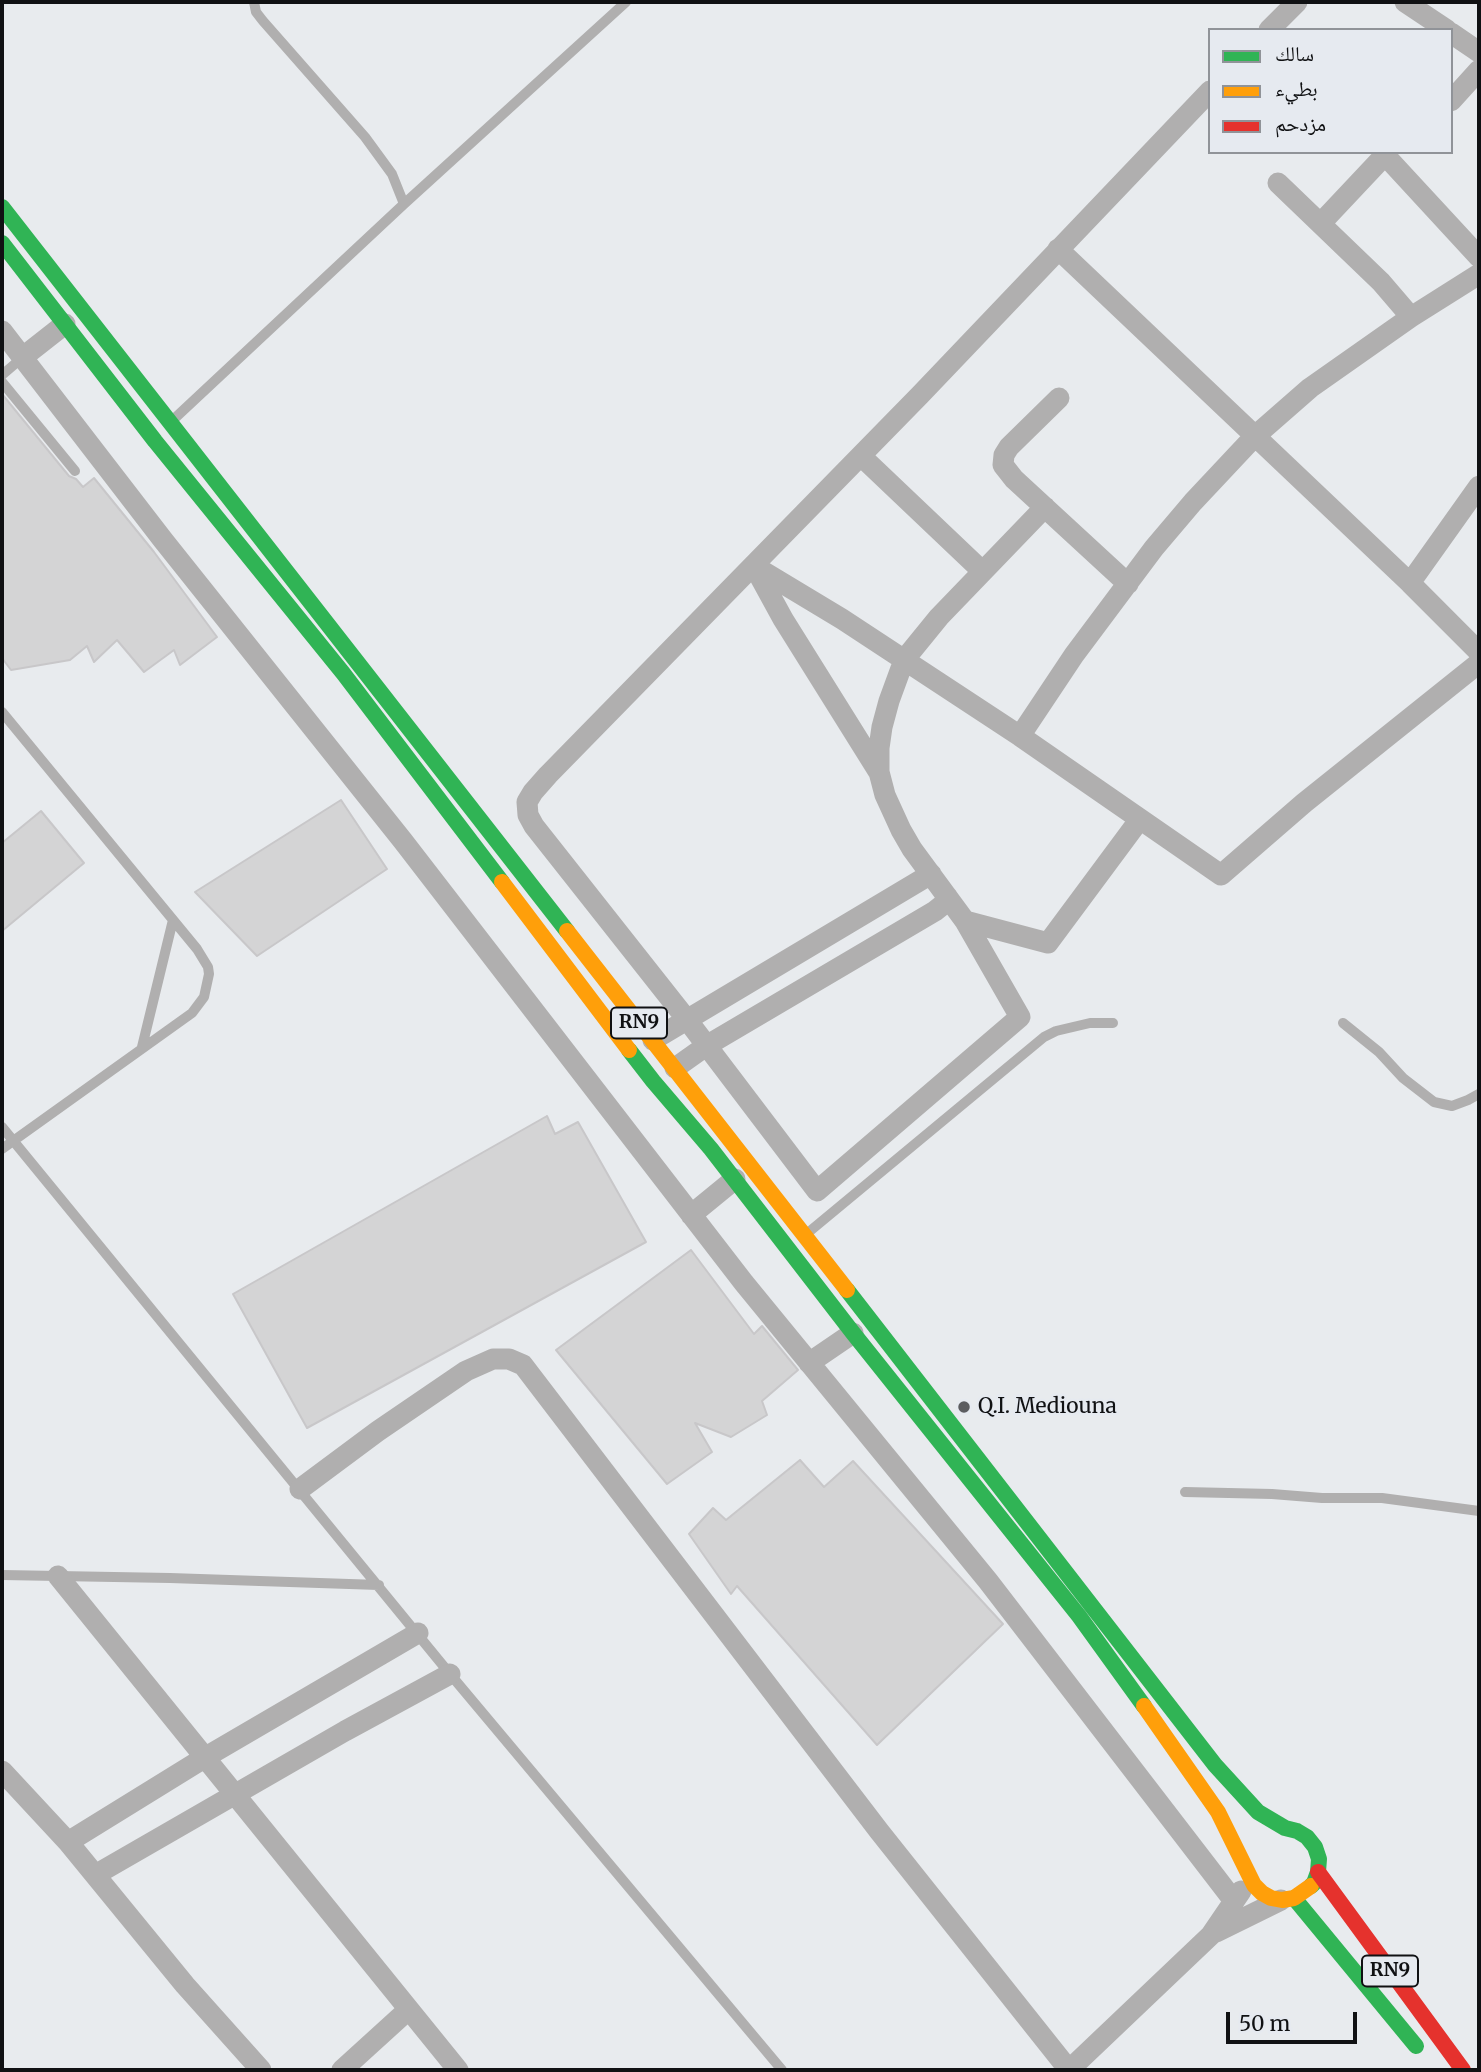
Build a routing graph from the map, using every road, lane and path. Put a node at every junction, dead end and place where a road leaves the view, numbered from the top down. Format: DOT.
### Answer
graph roads {
  1 [pos="254,2"];
  2 [pos="626,2"];
  3 [pos="1297,2"];
  4 [pos="1405,2"];
  5 [pos="1271,28"];
  6 [pos="1444,28"];
  7 [pos="1453,34"];
  8 [pos="1479,52"];
  9 [pos="1479,70"];
  10 [pos="1208,93"];
  11 [pos="1453,99"];
  12 [pos="1392,156"];
  13 [pos="1278,183"];
  14 [pos="404,204"];
  15 [pos="2,207"];
  16 [pos="1321,223"];
  17 [pos="2,243"];
  18 [pos="1058,249"];
  19 [pos="1479,257"];
  20 [pos="1479,274"];
  21 [pos="1411,317"];
  22 [pos="65,324"];
  23 [pos="2,331"];
  24 [pos="23,357"];
  25 [pos="2,375"];
  26 [pos="2,382"];
  27 [pos="1059,398"];
  28 [pos="170,423"];
  29 [pos="1254,437"];
  30 [pos="860,456"];
  31 [pos="75,471"];
  32 [pos="1479,486"];
  33 [pos="1045,507"];
  34 [pos="754,566"];
  35 [pos="982,571"];
  36 [pos="1410,583"];
  37 [pos="1128,584"];
  38 [pos="1479,652"];
  39 [pos="904,660"];
  40 [pos="1479,663"];
  41 [pos="2,712"];
  42 [pos="6,723"];
  43 [pos="1020,736"];
  44 [pos="879,772"];
  45 [pos="1140,819"];
  46 [pos="930,874"];
  47 [pos="947,896"];
  48 [pos="173,920"];
  49 [pos="965,920"];
  50 [pos="799,952"];
  51 [pos="815,981"];
  52 [pos="688,1021"];
  53 [pos="1113,1023"];
  54 [pos="1343,1023"];
  55 [pos="653,1040"];
  56 [pos="706,1046"];
  57 [pos="142,1047"];
  58 [pos="675,1068"];
  59 [pos="1479,1094"];
  60 [pos="2,1127"];
  61 [pos="13,1140"];
  62 [pos="2,1149"];
  63 [pos="734,1179"];
  64 [pos="691,1215"];
  65 [pos="805,1235"];
  66 [pos="853,1333"];
  67 [pos="809,1363"];
  68 [pos="300,1489"];
  69 [pos="1185,1492"];
  70 [pos="1479,1511"];
  71 [pos="2,1575"];
  72 [pos="58,1576"];
  73 [pos="379,1586"];
  74 [pos="418,1633"];
  75 [pos="450,1674"];
  76 [pos="204,1758"];
  77 [pos="2,1771"];
  78 [pos="234,1795"];
  79 [pos="1285,1828"];
  80 [pos="68,1842"];
  81 [pos="1248,1872"];
  82 [pos="1318,1872"];
  83 [pos="95,1875"];
  84 [pos="1288,1899"];
  85 [pos="1234,1901"];
  86 [pos="1211,1935"];
  87 [pos="408,2010"];
  88 [pos="1426,2060"];
  89 [pos="261,2070"];
  90 [pos="342,2070"];
  91 [pos="458,2070"];
  92 [pos="782,2070"];
  93 [pos="1069,2070"];
  94 [pos="1463,2070"];
  1 -- 14 [label="lane"];
  2 -- 14 [label="lane"];
  3 -- 5 [label="street"];
  4 -- 6 [label="street"];
  7 -- 8 [label="street"];
  9 -- 11 [label="street"];
  10 -- 18 [label="street"];
  12 -- 16 [label="street"];
  12 -- 19 [label="street"];
  13 -- 16 [label="street"];
  14 -- 28 [label="lane"];
  15 -- 28 [label="highway, RN9"];
  16 -- 21 [label="street"];
  17 -- 22 [label="highway, RN9"];
  18 -- 29 [label="street"];
  18 -- 30 [label="street"];
  20 -- 21 [label="street"];
  21 -- 29 [label="street"];
  22 -- 24 [label="street"];
  22 -- 63 [label="highway, RN9"];
  23 -- 24 [label="street"];
  24 -- 25 [label="lane"];
  24 -- 64 [label="street"];
  26 -- 31 [label="lane"];
  27 -- 33 [label="street"];
  28 -- 55 [label="highway, RN9"];
  29 -- 36 [label="street"];
  29 -- 37 [label="street"];
  30 -- 34 [label="street"];
  30 -- 35 [label="street"];
  32 -- 36 [label="street"];
  33 -- 35 [label="street"];
  33 -- 37 [label="street"];
  34 -- 39 [label="street"];
  34 -- 44 [label="street"];
  34 -- 52 [label="street"];
  35 -- 39 [label="street"];
  36 -- 38 [label="street"];
  37 -- 43 [label="street"];
  39 -- 43 [label="street"];
  39 -- 44 [label="street"];
  40 -- 45 [label="street"];
  41 -- 42 [label="lane"];
  42 -- 48 [label="lane"];
  43 -- 45 [label="street"];
  44 -- 46 [label="street"];
  45 -- 49 [label="street"];
  46 -- 47 [label="street"];
  46 -- 50 [label="street"];
  47 -- 49 [label="street"];
  47 -- 51 [label="street"];
  48 -- 57 [label="lane"];
  48 -- 57 [label="lane"];
  49 -- 56 [label="street"];
  50 -- 51 [label="street"];
  50 -- 52 [label="street"];
  51 -- 56 [label="street"];
  52 -- 55 [label="street"];
  52 -- 56 [label="street"];
  53 -- 65 [label="lane"];
  54 -- 59 [label="lane"];
  55 -- 58 [label="highway, RN9"];
  56 -- 58 [label="street"];
  57 -- 61 [label="lane"];
  58 -- 65 [label="highway, RN9"];
  60 -- 61 [label="lane"];
  61 -- 62 [label="lane"];
  61 -- 68 [label="lane"];
  63 -- 64 [label="street"];
  63 -- 66 [label="highway, RN9"];
  64 -- 67 [label="street"];
  65 -- 79 [label="highway, RN9"];
  66 -- 67 [label="street"];
  66 -- 81 [label="highway, RN9"];
  67 -- 85 [label="street"];
  68 -- 73 [label="lane"];
  68 -- 93 [label="street"];
  69 -- 70 [label="lane"];
  71 -- 72 [label="lane"];
  72 -- 73 [label="lane"];
  72 -- 76 [label="street"];
  73 -- 74 [label="lane"];
  74 -- 75 [label="lane"];
  74 -- 76 [label="street"];
  75 -- 78 [label="street"];
  75 -- 92 [label="lane"];
  76 -- 78 [label="street"];
  76 -- 80 [label="street"];
  77 -- 80 [label="street"];
  78 -- 83 [label="street"];
  78 -- 87 [label="street"];
  79 -- 81 [label="highway"];
  79 -- 82 [label="highway, RN9"];
  80 -- 83 [label="street"];
  81 -- 84 [label="highway, RN9"];
  81 -- 85 [label="street"];
  82 -- 84 [label="highway"];
  82 -- 94 [label="highway, RN9"];
  83 -- 89 [label="street"];
  84 -- 86 [label="street"];
  84 -- 88 [label="highway, RN9"];
  85 -- 86 [label="street"];
  86 -- 93 [label="street"];
  87 -- 90 [label="street"];
  87 -- 91 [label="street"];
}
